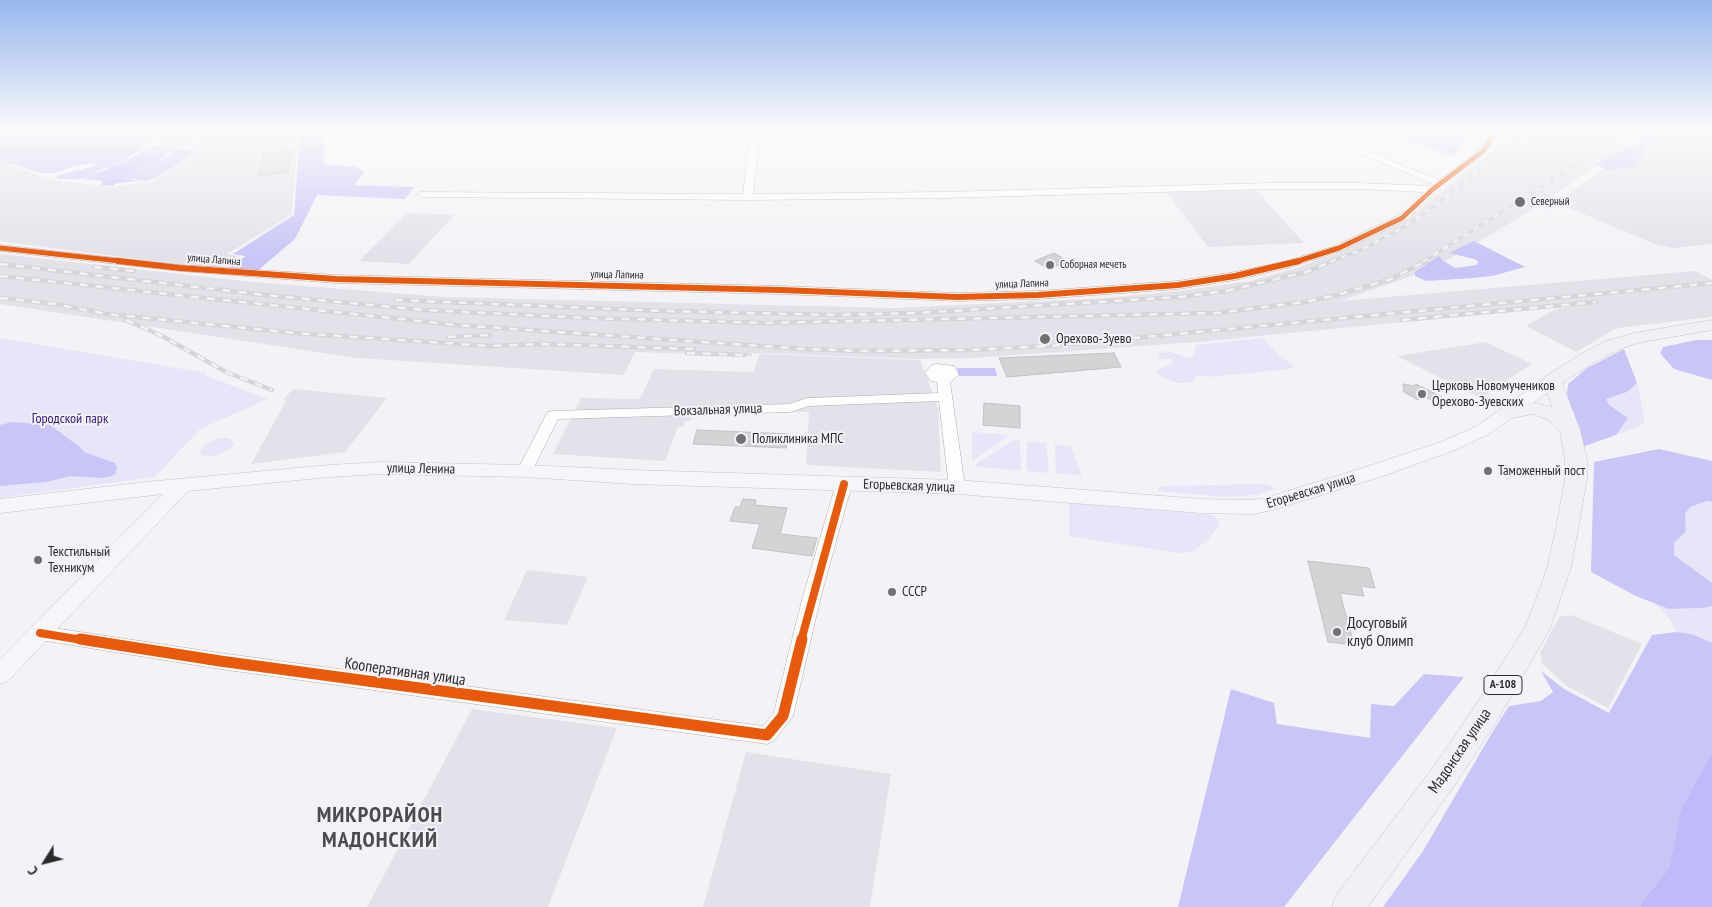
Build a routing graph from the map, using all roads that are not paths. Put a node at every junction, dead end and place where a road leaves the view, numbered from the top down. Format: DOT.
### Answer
graph roads {
  1 [pos="751,172"];
  2 [pos="1406,172"];
  3 [pos="1455,172"];
  4 [pos="1437,186"];
  5 [pos="422,194"];
  6 [pos="748,197"];
  7 [pos="0,248"];
  8 [pos="1712,325"];
  9 [pos="943,380"];
  10 [pos="1552,381"];
  11 [pos="945,398"];
  12 [pos="1508,413"];
  13 [pos="1570,429"];
  14 [pos="525,471"];
  15 [pos="844,484"];
  16 [pos="182,486"];
  17 [pos="957,487"];
  18 [pos="0,506"];
  19 [pos="40,633"];
  20 [pos="0,674"];
  21 [pos="1348,907"];
  1 -- 6 [label="street"];
  2 -- 4 [label="street"];
  3 -- 4 [label="street, улица Лапина"];
  4 -- 6 [label="street"];
  4 -- 7 [label="street, улица Лапина"];
  5 -- 6 [label="street"];
  8 -- 10 [label="highway, Егорьевская улица"];
  9 -- 11 [label="street"];
  10 -- 12 [label="main road, Егорьевская улица"];
  10 -- 13 [label="highway, Мадонская улица / А-108"];
  11 -- 14 [label="street, Вокзальная улица"];
  11 -- 17 [label="street"];
  12 -- 13 [label="highway"];
  12 -- 17 [label="main road, Егорьевская улица"];
  13 -- 21 [label="highway, Мадонская улица / А-108"];
  14 -- 15 [label="main road, улица Ленина"];
  14 -- 16 [label="main road, улица Ленина"];
  15 -- 17 [label="main road, Егорьевская улица"];
  15 -- 19 [label="street, Кооперативная улица"];
  16 -- 18 [label="main road, улица Ленина"];
  16 -- 19 [label="main road"];
  19 -- 20 [label="main road"];
}
